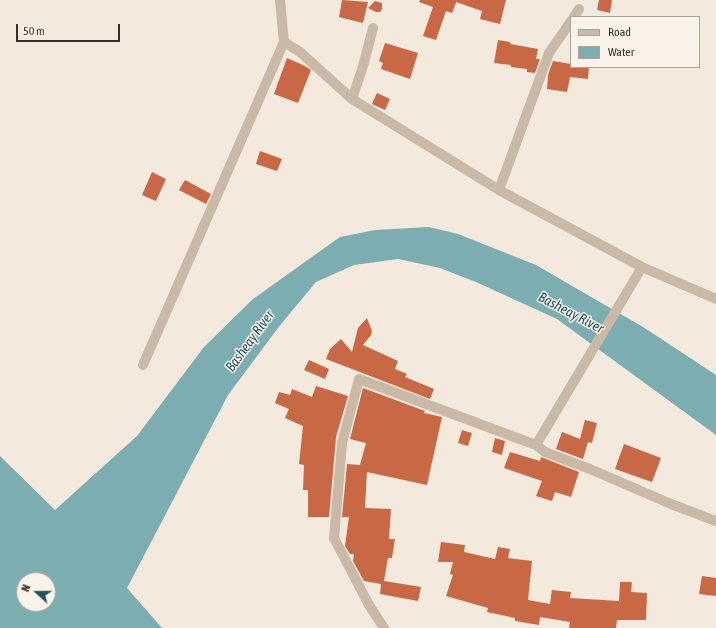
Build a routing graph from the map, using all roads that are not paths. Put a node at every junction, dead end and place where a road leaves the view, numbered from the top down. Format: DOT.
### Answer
graph roads {
  1 [pos="280,0"];
  2 [pos="570,22"];
  3 [pos="373,28"];
  4 [pos="284,42"];
  5 [pos="352,99"];
  6 [pos="499,190"];
  7 [pos="642,266"];
  8 [pos="716,299"];
  9 [pos="143,365"];
  10 [pos="536,445"];
  11 [pos="716,521"];
  12 [pos="384,628"];
  1 -- 4 [label="street"];
  2 -- 6 [label="street"];
  3 -- 5 [label="street"];
  4 -- 5 [label="street"];
  4 -- 9 [label="street"];
  5 -- 6 [label="street"];
  6 -- 7 [label="street"];
  7 -- 8 [label="street"];
  7 -- 10 [label="street"];
  10 -- 11 [label="street"];
  10 -- 12 [label="street"];
}
